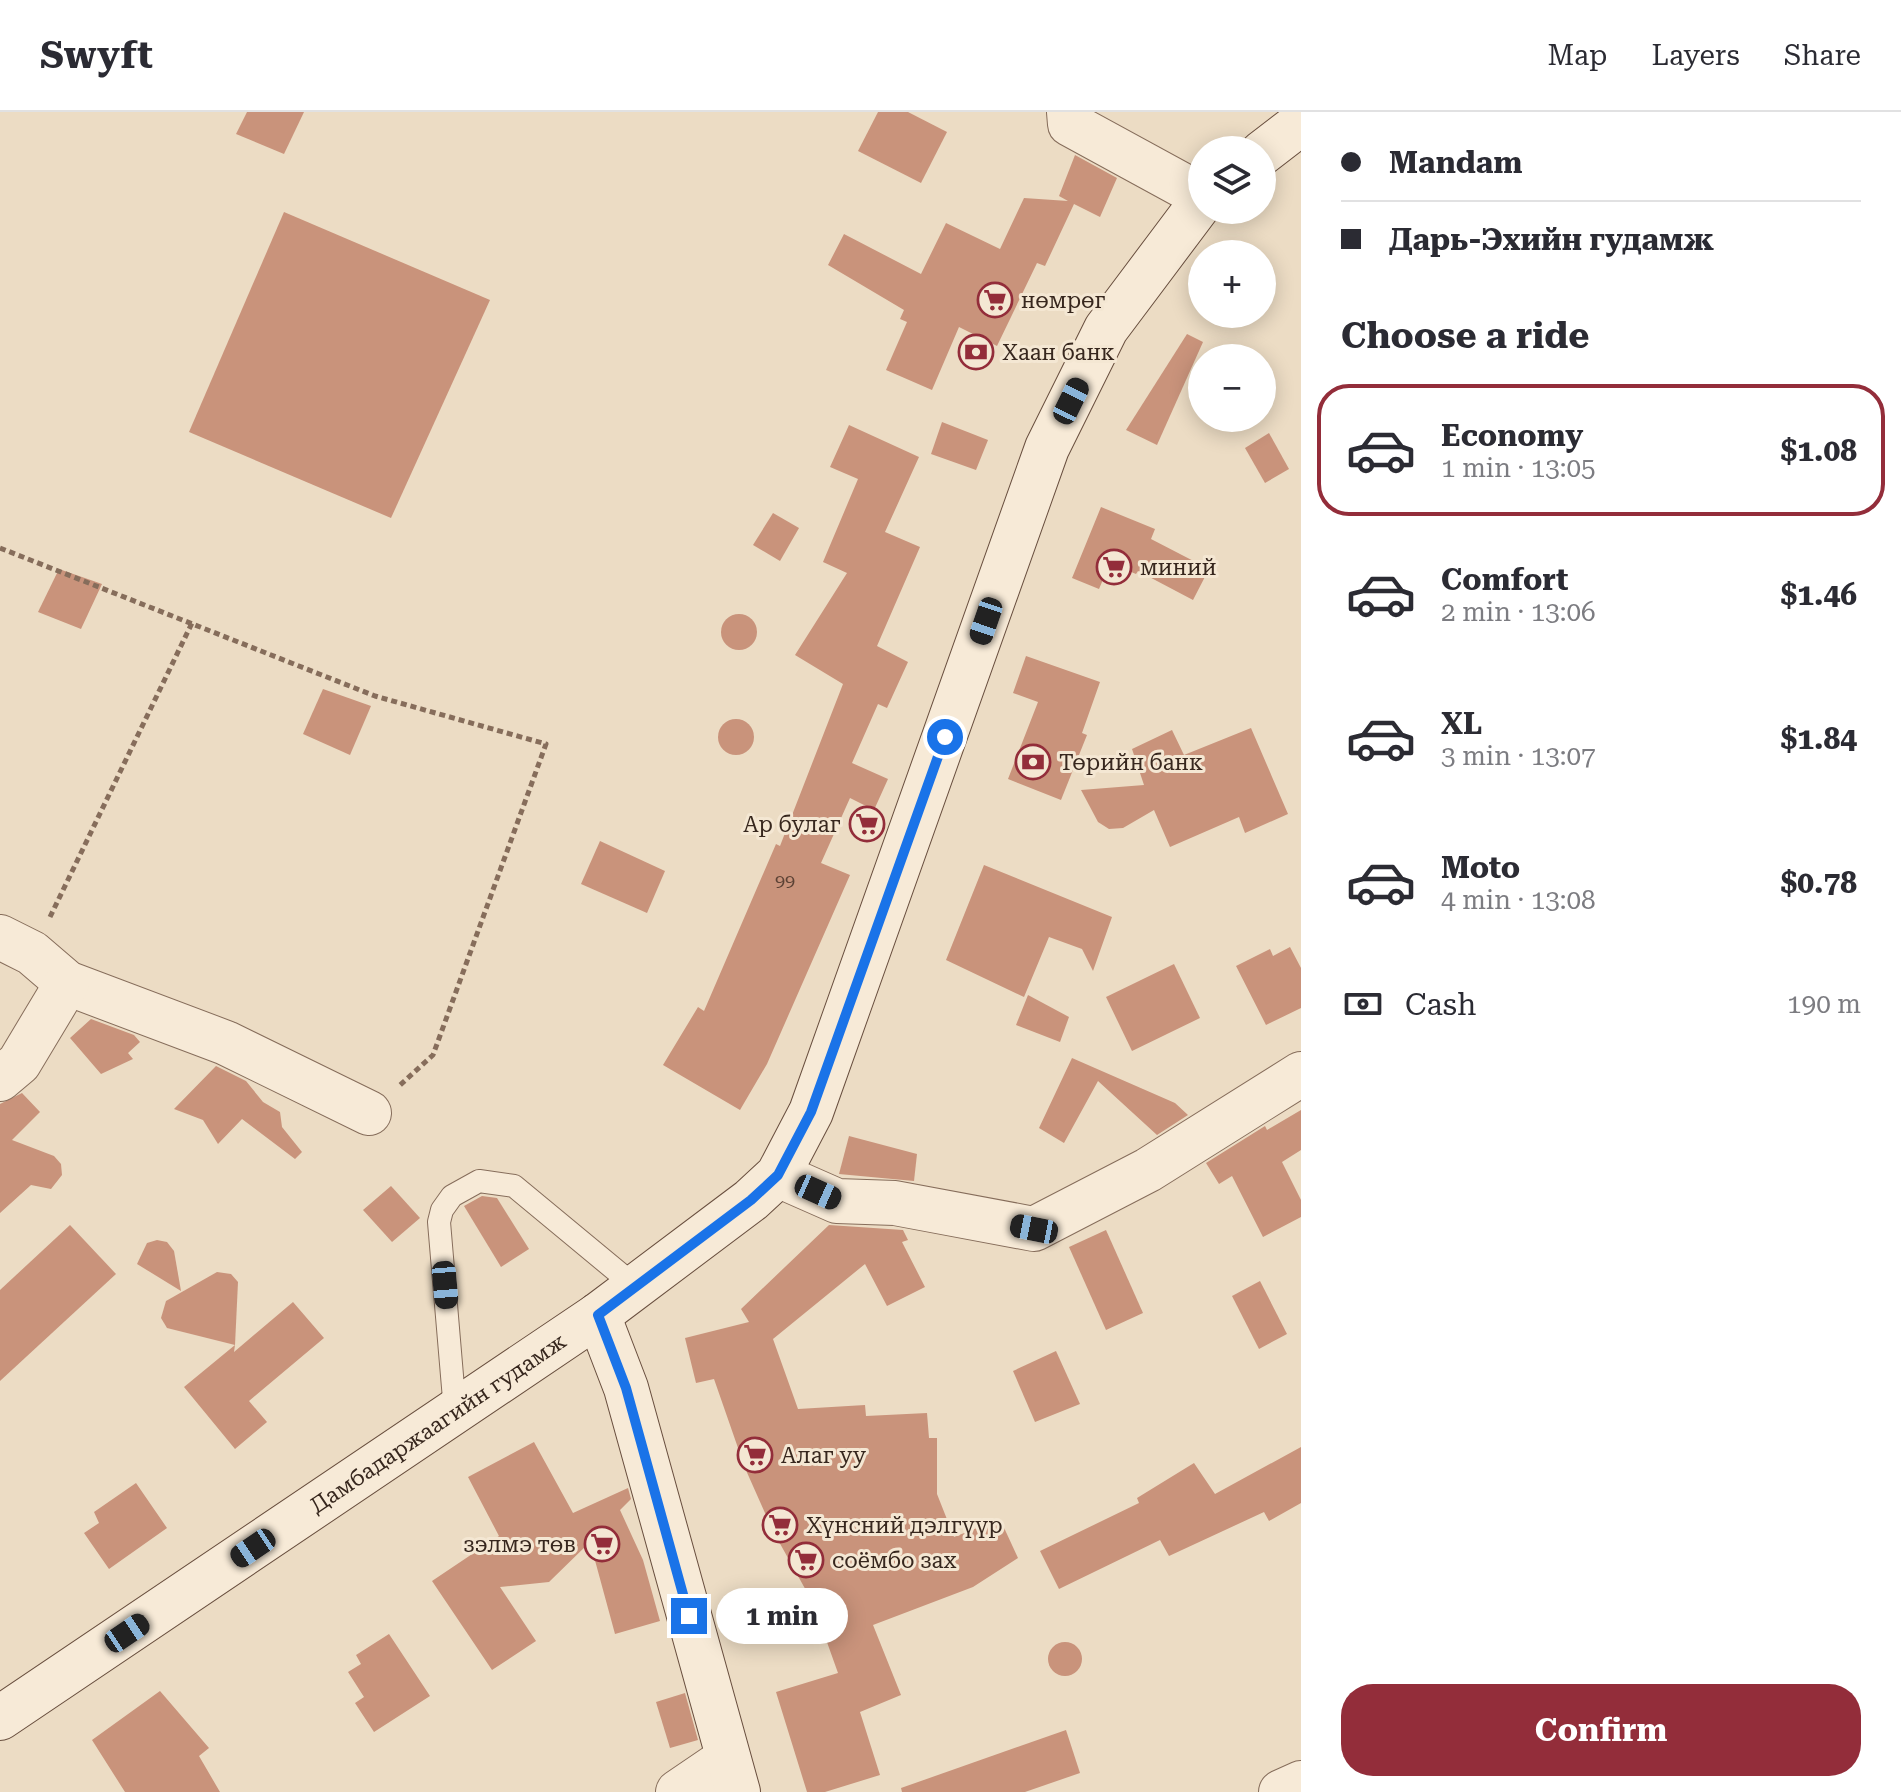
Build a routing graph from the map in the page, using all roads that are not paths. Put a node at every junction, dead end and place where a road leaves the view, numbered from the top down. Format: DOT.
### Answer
graph roads {
  1 [pos="1069,112"];
  2 [pos="1301,123"];
  3 [pos="1276,142"];
  4 [pos="1188,190"];
  5 [pos="1188,217"];
  6 [pos="16,945"];
  7 [pos="67,983"];
  8 [pos="1301,1074"];
  9 [pos="0,1079"];
  10 [pos="369,1113"];
  11 [pos="778,1175"];
  12 [pos="636,1287"];
  13 [pos="598,1315"];
  14 [pos="455,1411"];
  15 [pos="0,1718"];
  16 [pos="733,1775"];
  17 [pos="1301,1783"];
  18 [pos="678,1792"];
  19 [pos="1281,1792"];
  1 -- 4 [label="main road"];
  2 -- 3 [label="main road"];
  5 -- 11 [label="main road, Дамбадаржаагийн гудамж"];
  6 -- 7 [label="main road"];
  7 -- 9 [label="main road"];
  7 -- 10 [label="main road"];
  8 -- 11 [label="main road"];
  11 -- 12 [label="main road, Дамбадаржаагийн гудамж"];
  12 -- 13 [label="main road, Дамбадаржаагийн гудамж"];
  12 -- 14 [label="lane"];
  13 -- 14 [label="main road, Дамбадаржаагийн гудамж"];
  13 -- 16 [label="main road"];
  14 -- 15 [label="main road, Дамбадаржаагийн гудамж"];
  16 -- 18 [label="main road"];
  17 -- 19 [label="main road"];
}
